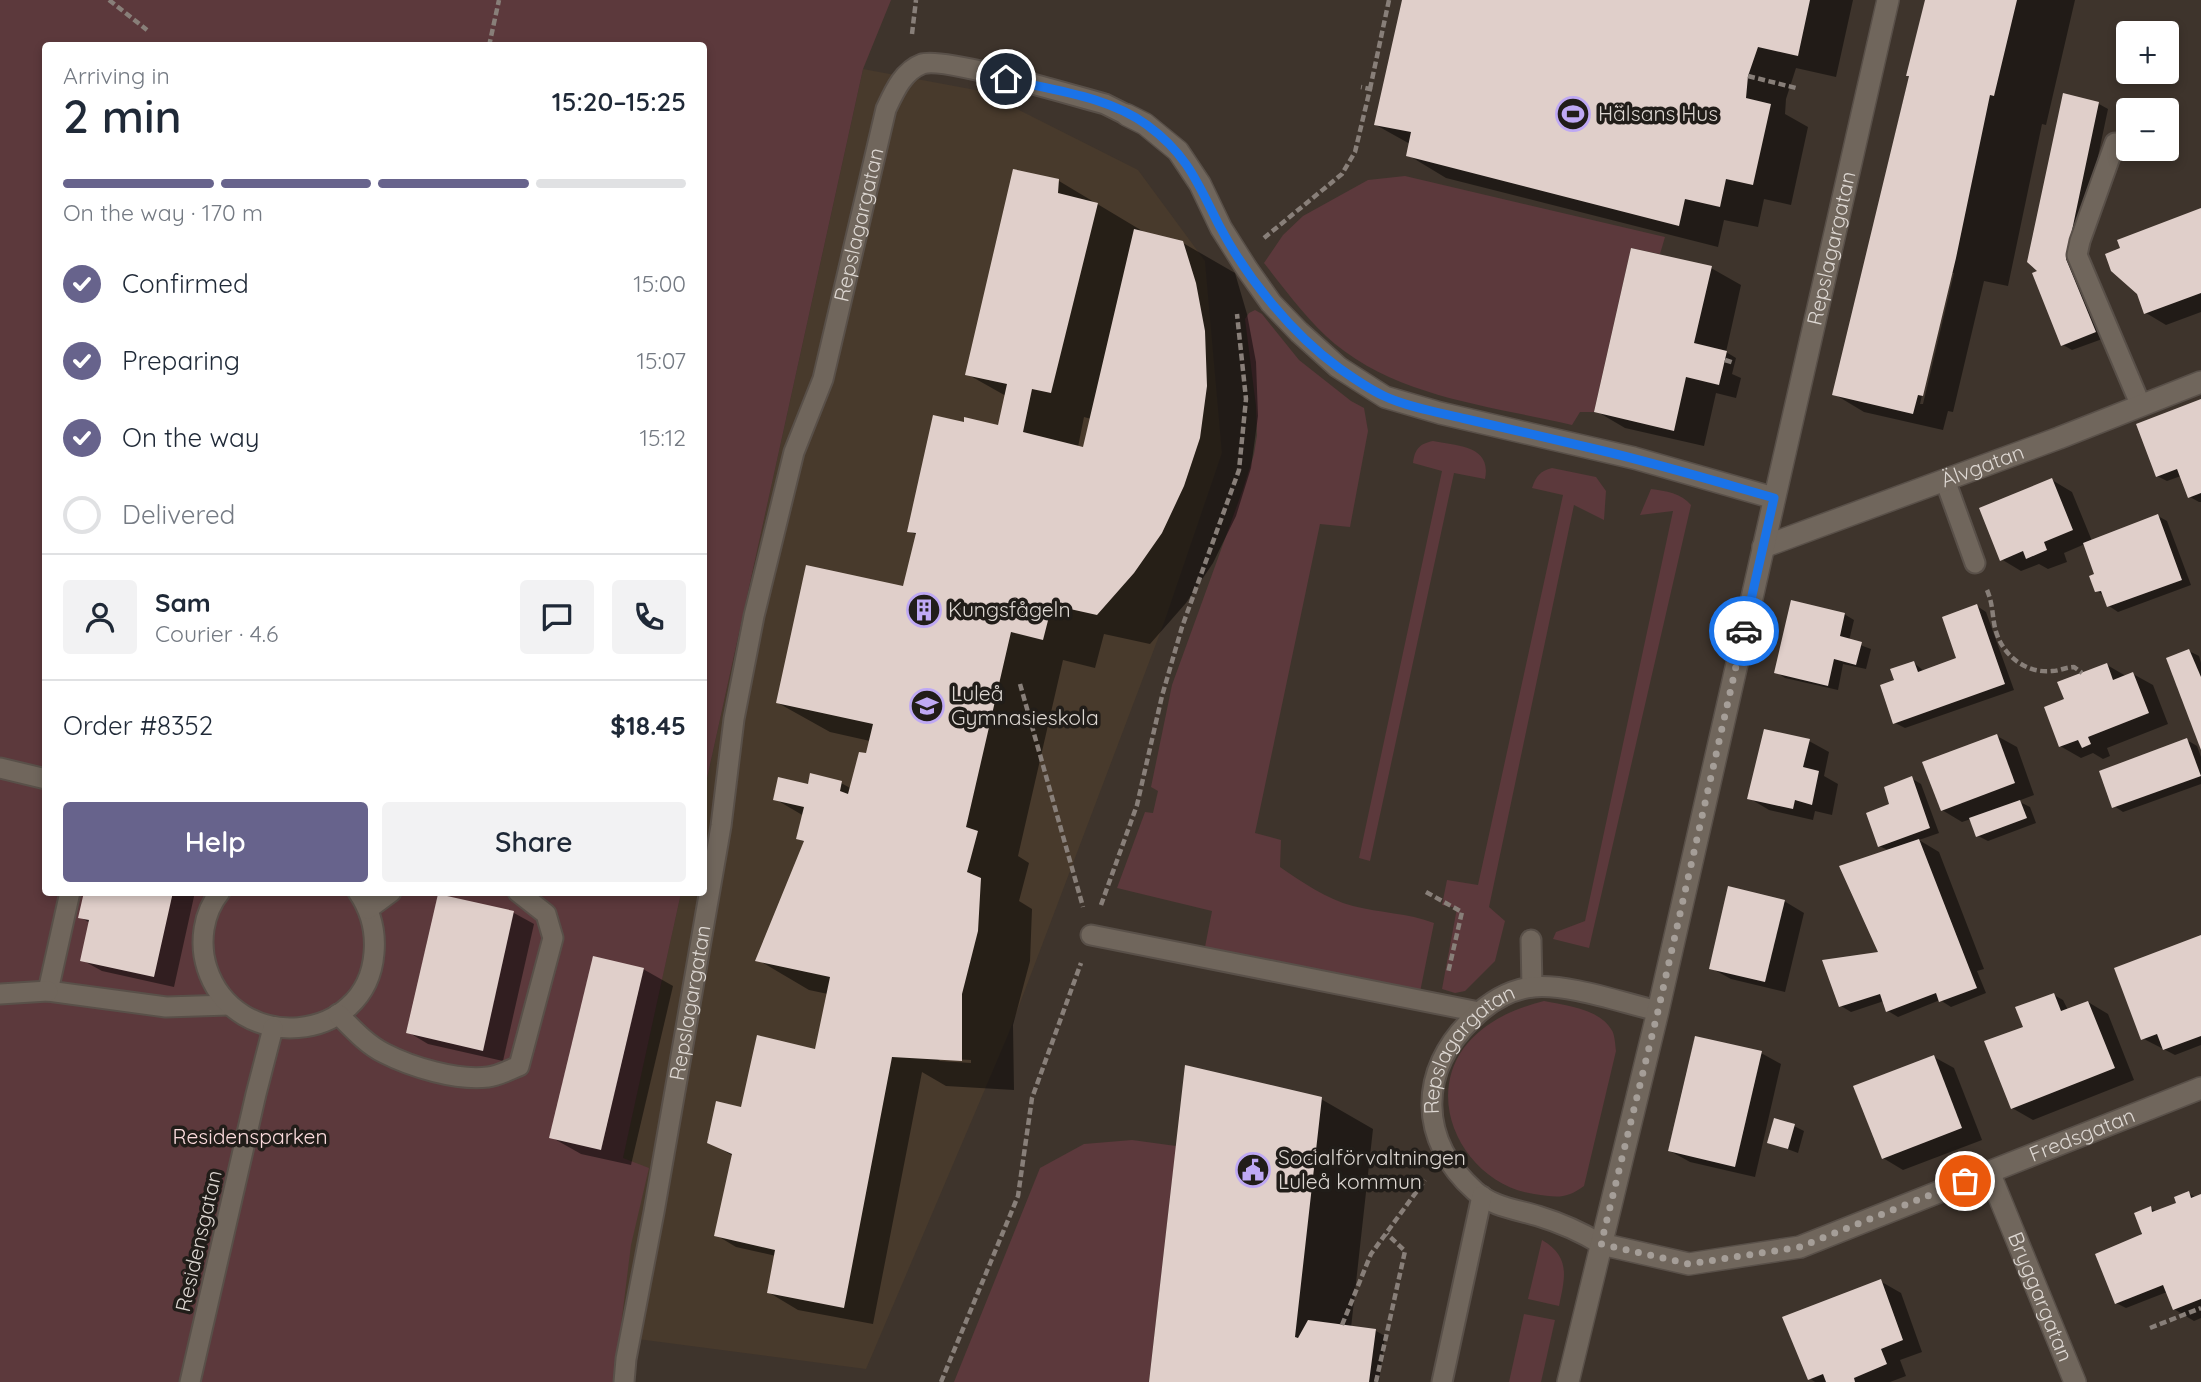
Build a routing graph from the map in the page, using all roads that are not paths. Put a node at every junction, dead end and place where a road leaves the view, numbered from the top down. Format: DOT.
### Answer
graph roads {
  1 [pos="1888,0"];
  2 [pos="1127,115"];
  3 [pos="2115,143"];
  4 [pos="2201,382"];
  5 [pos="2141,406"];
  6 [pos="1945,480"];
  7 [pos="1774,498"];
  8 [pos="1763,547"];
  9 [pos="1975,563"];
  10 [pos="0,768"];
  11 [pos="42,778"];
  12 [pos="69,896"];
  13 [pos="218,896"];
  14 [pos="522,896"];
  15 [pos="363,901"];
  16 [pos="1091,934"];
  17 [pos="1531,940"];
  18 [pos="1532,987"];
  19 [pos="48,991"];
  20 [pos="0,993"];
  21 [pos="229,1005"];
  22 [pos="1658,1011"];
  23 [pos="1479,1012"];
  24 [pos="338,1014"];
  25 [pos="274,1028"];
  26 [pos="2201,1088"];
  27 [pos="1989,1172"];
  28 [pos="1482,1196"];
  29 [pos="1601,1244"];
  30 [pos="190,1382"];
  31 [pos="624,1382"];
  32 [pos="1441,1382"];
  33 [pos="1567,1382"];
  34 [pos="2075,1382"];
  1 -- 7 [label="street, Repslagargatan"];
  2 -- 7 [label="street, Repslagargatan"];
  2 -- 31 [label="lane, Repslagargatan"];
  3 -- 5 [label="lane"];
  4 -- 5 [label="street, Älvgatan"];
  5 -- 6 [label="street, Älvgatan"];
  6 -- 8 [label="street, Älvgatan"];
  6 -- 9 [label="lane"];
  7 -- 8 [label="street, Repslagargatan"];
  8 -- 22 [label="street, Repslagargatan"];
  10 -- 11 [label="lane"];
  12 -- 19 [label="lane"];
  13 -- 21 [label="lane"];
  14 -- 24 [label="lane"];
  15 -- 24 [label="lane"];
  16 -- 23 [label="lane"];
  17 -- 18 [label="lane"];
  18 -- 22 [label="lane, Repslagargatan"];
  18 -- 23 [label="lane, Repslagargatan"];
  19 -- 20 [label="lane"];
  19 -- 21 [label="lane"];
  21 -- 25 [label="lane"];
  22 -- 29 [label="street, Repslagargatan"];
  23 -- 28 [label="lane, Repslagargatan"];
  24 -- 25 [label="lane"];
  25 -- 30 [label="lane, Residensgatan"];
  26 -- 27 [label="street, Fredsgatan"];
  27 -- 29 [label="street, Fredsgatan"];
  27 -- 34 [label="street, Bryggargatan"];
  28 -- 29 [label="lane, Repslagargatan"];
  28 -- 32 [label="lane"];
  29 -- 33 [label="street, Repslagargatan"];
}
